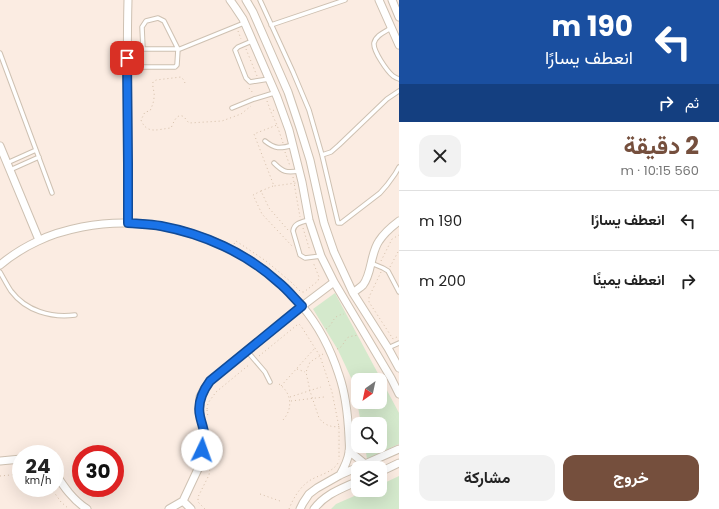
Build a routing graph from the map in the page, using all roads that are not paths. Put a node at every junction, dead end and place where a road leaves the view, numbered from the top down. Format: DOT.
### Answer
graph roads {
  1 [pos="128,0"];
  2 [pos="230,0"];
  3 [pos="246,0"];
  4 [pos="260,0"];
  5 [pos="345,0"];
  6 [pos="378,0"];
  7 [pos="392,0"];
  8 [pos="399,17"];
  9 [pos="244,23"];
  10 [pos="271,25"];
  11 [pos="391,28"];
  12 [pos="252,41"];
  13 [pos="399,45"];
  14 [pos="127,49"];
  15 [pos="143,49"];
  16 [pos="178,49"];
  17 [pos="0,53"];
  18 [pos="127,67"];
  19 [pos="269,79"];
  20 [pos="399,79"];
  21 [pos="399,91"];
  22 [pos="288,92"];
  23 [pos="276,95"];
  24 [pos="232,108"];
  25 [pos="264,141"];
  26 [pos="293,145"];
  27 [pos="0,146"];
  28 [pos="36,150"];
  29 [pos="322,155"];
  30 [pos="39,157"];
  31 [pos="274,163"];
  32 [pos="8,166"];
  33 [pos="399,167"];
  34 [pos="300,170"];
  35 [pos="52,193"];
  36 [pos="309,220"];
  37 [pos="399,221"];
  38 [pos="128,223"];
  39 [pos="39,240"];
  40 [pos="321,256"];
  41 [pos="371,263"];
  42 [pos="0,265"];
  43 [pos="0,272"];
  44 [pos="334,282"];
  45 [pos="399,292"];
  46 [pos="353,293"];
  47 [pos="302,306"];
  48 [pos="75,315"];
  49 [pos="399,343"];
  50 [pos="388,348"];
  51 [pos="246,350"];
  52 [pos="399,368"];
  53 [pos="270,382"];
  54 [pos="399,394"];
  55 [pos="399,449"];
  56 [pos="349,451"];
  57 [pos="12,460"];
  58 [pos="0,461"];
  59 [pos="359,461"];
  60 [pos="372,461"];
  61 [pos="399,463"];
  62 [pos="387,469"];
  63 [pos="351,470"];
  64 [pos="340,475"];
  65 [pos="351,484"];
  66 [pos="64,487"];
  67 [pos="183,501"];
  68 [pos="87,509"];
  69 [pos="170,509"];
  70 [pos="191,509"];
  71 [pos="300,509"];
  72 [pos="314,509"];
  1 -- 14 [label="street"];
  2 -- 9 [label="street"];
  3 -- 22 [label="street"];
  4 -- 10 [label="lane"];
  5 -- 10 [label="lane"];
  6 -- 11 [label="street"];
  7 -- 8 [label="street"];
  9 -- 12 [label="street"];
  9 -- 16 [label="lane"];
  10 -- 29 [label="lane"];
  11 -- 13 [label="street"];
  11 -- 20 [label="lane"];
  12 -- 19 [label="street"];
  12 -- 19 [label="lane"];
  14 -- 15 [label="lane"];
  14 -- 18 [label="street"];
  15 -- 16 [label="lane"];
  15 -- 16 [label="lane"];
  16 -- 18 [label="lane"];
  17 -- 28 [label="lane"];
  18 -- 38 [label="street"];
  19 -- 23 [label="street"];
  21 -- 29 [label="lane"];
  22 -- 23 [label="street"];
  22 -- 46 [label="street"];
  23 -- 24 [label="lane"];
  23 -- 26 [label="street"];
  25 -- 26 [label="lane"];
  26 -- 34 [label="street"];
  27 -- 32 [label="street"];
  28 -- 30 [label="lane"];
  28 -- 32 [label="lane"];
  29 -- 33 [label="lane"];
  30 -- 32 [label="lane"];
  30 -- 35 [label="lane"];
  31 -- 34 [label="lane"];
  32 -- 39 [label="street"];
  34 -- 36 [label="street"];
  36 -- 40 [label="street"];
  36 -- 40 [label="lane"];
  37 -- 41 [label="street"];
  38 -- 39 [label="street"];
  38 -- 47 [label="street"];
  39 -- 42 [label="street"];
  40 -- 44 [label="street"];
  41 -- 45 [label="lane"];
  41 -- 46 [label="street"];
  43 -- 48 [label="lane"];
  44 -- 47 [label="street"];
  44 -- 54 [label="street"];
  46 -- 50 [label="street"];
  47 -- 51 [label="street"];
  47 -- 56 [label="street"];
  49 -- 50 [label="lane"];
  50 -- 52 [label="street"];
  51 -- 53 [label="lane"];
  51 -- 67 [label="street"];
  55 -- 60 [label="street"];
  56 -- 59 [label="street"];
  56 -- 64 [label="street"];
  57 -- 58 [label="street"];
  61 -- 62 [label="street"];
  63 -- 64 [label="street"];
  64 -- 71 [label="street"];
  65 -- 72 [label="street"];
  66 -- 68 [label="street"];
  67 -- 69 [label="street"];
  67 -- 70 [label="street"];
}
